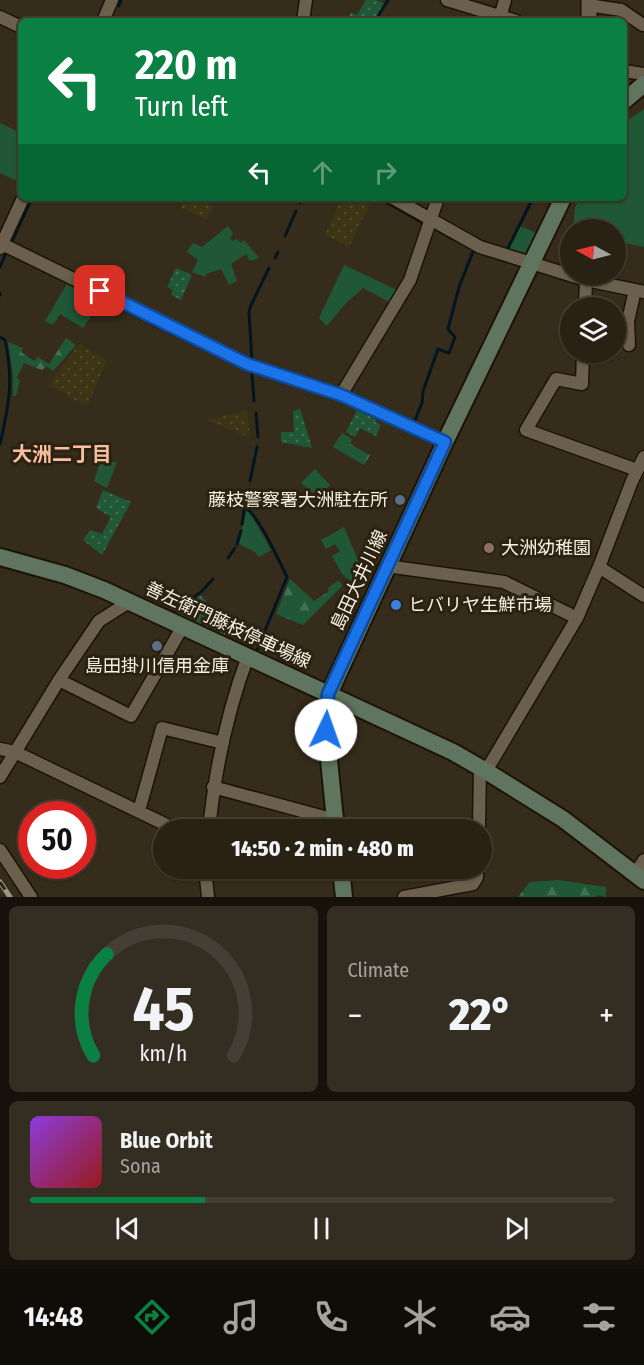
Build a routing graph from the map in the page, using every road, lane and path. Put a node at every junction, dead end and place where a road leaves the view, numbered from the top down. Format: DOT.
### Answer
graph roads {
  1 [pos="112,0"];
  2 [pos="306,0"];
  3 [pos="447,0"];
  4 [pos="505,0"];
  5 [pos="589,2"];
  6 [pos="0,17"];
  7 [pos="104,18"];
  8 [pos="303,18"];
  9 [pos="496,18"];
  10 [pos="499,18"];
  11 [pos="589,18"];
  12 [pos="643,25"];
  13 [pos="18,26"];
  14 [pos="627,71"];
  15 [pos="644,74"];
  16 [pos="644,84"];
  17 [pos="627,98"];
  18 [pos="22,201"];
  19 [pos="398,201"];
  20 [pos="437,201"];
  21 [pos="561,201"];
  22 [pos="431,220"];
  23 [pos="1,245"];
  24 [pos="531,264"];
  25 [pos="560,272"];
  26 [pos="611,285"];
  27 [pos="640,291"];
  28 [pos="628,345"];
  29 [pos="583,363"];
  30 [pos="341,395"];
  31 [pos="445,442"];
  32 [pos="644,457"];
  33 [pos="638,470"];
  34 [pos="0,557"];
  35 [pos="387,566"];
  36 [pos="599,567"];
  37 [pos="644,596"];
  38 [pos="129,602"];
  39 [pos="577,618"];
  40 [pos="183,626"];
  41 [pos="248,657"];
  42 [pos="59,680"];
  43 [pos="328,694"];
  44 [pos="223,744"];
  45 [pos="0,748"];
  46 [pos="15,753"];
  47 [pos="483,769"];
  48 [pos="0,777"];
  49 [pos="213,788"];
  50 [pos="139,811"];
  51 [pos="155,819"];
  52 [pos="210,819"];
  53 [pos="316,819"];
  54 [pos="335,819"];
  55 [pos="479,819"];
  56 [pos="2,859"];
  57 [pos="641,872"];
  58 [pos="206,879"];
  59 [pos="342,879"];
  60 [pos="476,879"];
  61 [pos="465,891"];
  62 [pos="31,897"];
  63 [pos="208,897"];
  64 [pos="344,897"];
  65 [pos="404,897"];
  1 -- 7 [label="street"];
  2 -- 8 [label="street"];
  3 -- 9 [label="street"];
  4 -- 10 [label="street"];
  5 -- 11 [label="street"];
  5 -- 12 [label="street"];
  6 -- 13 [label="street"];
  14 -- 15 [label="street"];
  16 -- 17 [label="main road"];
  18 -- 23 [label="street"];
  19 -- 22 [label="street"];
  20 -- 22 [label="street"];
  21 -- 24 [label="main road, 島田大井川線"];
  22 -- 24 [label="street"];
  22 -- 30 [label="street"];
  23 -- 30 [label="street"];
  24 -- 25 [label="street"];
  24 -- 31 [label="main road, 島田大井川線"];
  26 -- 27 [label="street"];
  27 -- 28 [label="street"];
  29 -- 33 [label="street"];
  30 -- 31 [label="street"];
  31 -- 35 [label="main road, 島田大井川線"];
  32 -- 33 [label="street"];
  33 -- 36 [label="street"];
  34 -- 38 [label="main road, 善左衛門藤枝停車場線"];
  35 -- 39 [label="street"];
  35 -- 43 [label="main road, 島田大井川線"];
  36 -- 37 [label="street"];
  36 -- 39 [label="street"];
  38 -- 40 [label="main road, 善左衛門藤枝停車場線"];
  38 -- 42 [label="street"];
  39 -- 47 [label="street"];
  40 -- 41 [label="main road, 善左衛門藤枝停車場線"];
  40 -- 42 [label="street"];
  41 -- 43 [label="main road, 善左衛門藤枝停車場線"];
  41 -- 44 [label="street"];
  42 -- 46 [label="street"];
  43 -- 47 [label="main road, 善左衛門藤枝停車場線"];
  43 -- 54 [label="main road, 島田大井川線"];
  44 -- 49 [label="street"];
  44 -- 50 [label="street"];
  45 -- 46 [label="street"];
  46 -- 48 [label="street"];
  46 -- 50 [label="street"];
  47 -- 55 [label="street"];
  47 -- 57 [label="main road, 善左衛門藤枝停車場線"];
  49 -- 52 [label="street"];
  49 -- 53 [label="street"];
  50 -- 51 [label="street"];
  56 -- 62 [label="street"];
  58 -- 63 [label="street"];
  59 -- 64 [label="main road"];
  60 -- 61 [label="street"];
  61 -- 65 [label="street"];
}
